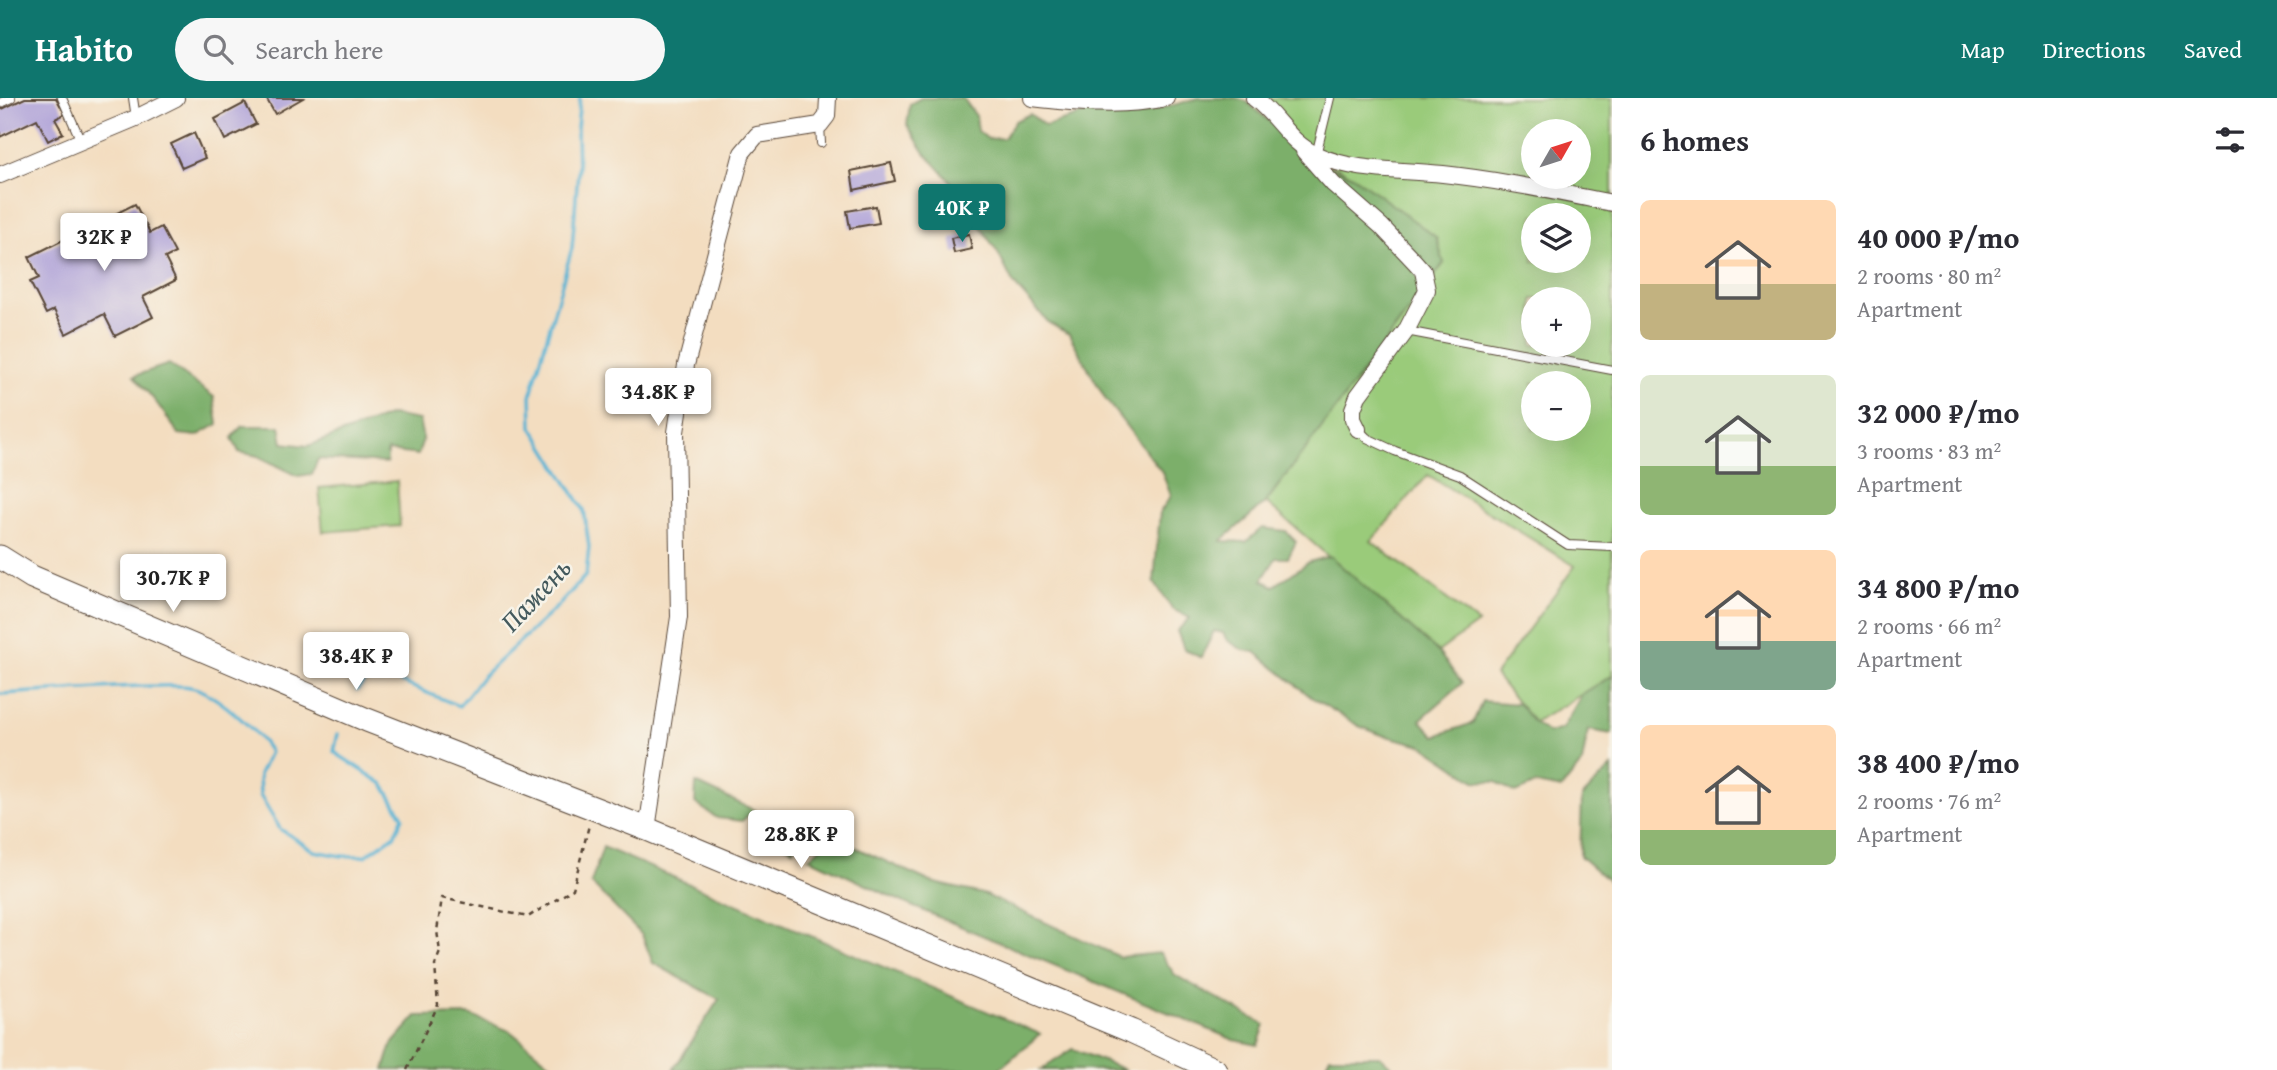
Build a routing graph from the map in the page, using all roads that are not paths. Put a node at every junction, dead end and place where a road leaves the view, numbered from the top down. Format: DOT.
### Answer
graph roads {
  1 [pos="11,98"];
  2 [pos="62,98"];
  3 [pos="133,98"];
  4 [pos="176,98"];
  5 [pos="828,98"];
  6 [pos="1032,98"];
  7 [pos="1166,98"];
  8 [pos="1254,98"];
  9 [pos="1330,98"];
  10 [pos="0,103"];
  11 [pos="136,118"];
  12 [pos="820,125"];
  13 [pos="81,141"];
  14 [pos="821,143"];
  15 [pos="1297,144"];
  16 [pos="1317,155"];
  17 [pos="0,175"];
  18 [pos="1612,203"];
  19 [pos="1406,331"];
  20 [pos="1612,370"];
  21 [pos="1359,429"];
  22 [pos="1612,547"];
  23 [pos="0,557"];
  24 [pos="647,829"];
  25 [pos="1215,1070"];
  1 -- 10 [label="lane"];
  2 -- 13 [label="lane"];
  3 -- 11 [label="lane"];
  4 -- 11 [label="street"];
  5 -- 12 [label="street"];
  6 -- 7 [label="street"];
  8 -- 15 [label="street"];
  9 -- 16 [label="lane"];
  11 -- 13 [label="street"];
  12 -- 14 [label="lane"];
  12 -- 24 [label="street"];
  13 -- 17 [label="street"];
  15 -- 16 [label="street"];
  15 -- 19 [label="street"];
  16 -- 18 [label="street"];
  19 -- 20 [label="lane"];
  19 -- 21 [label="street"];
  21 -- 22 [label="lane"];
  23 -- 24 [label="street"];
  24 -- 25 [label="street"];
}
